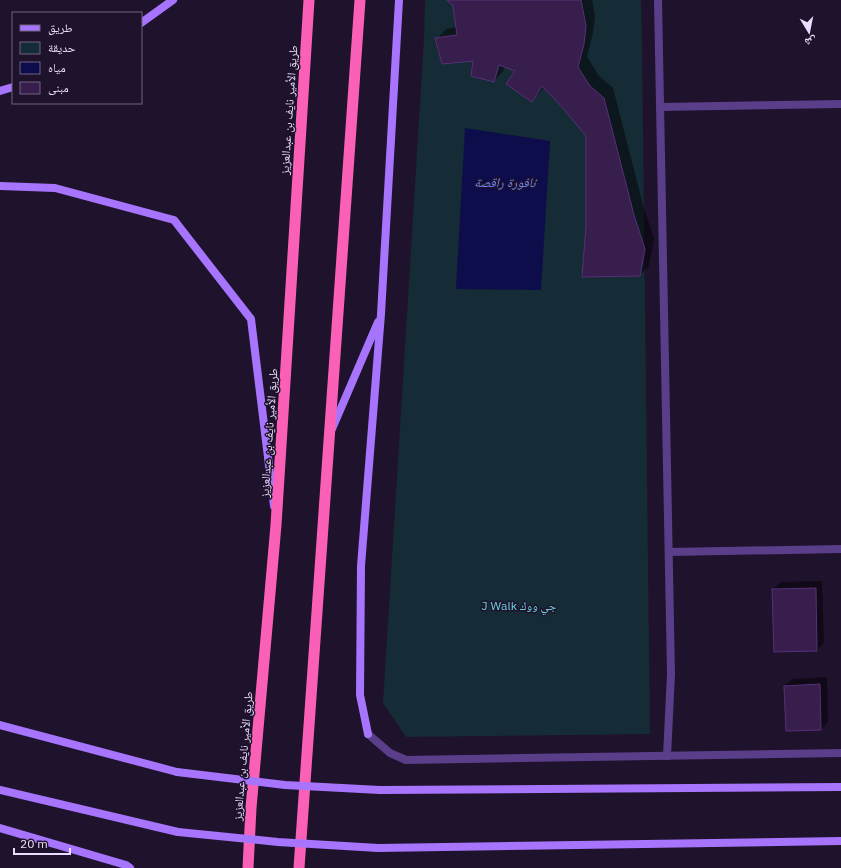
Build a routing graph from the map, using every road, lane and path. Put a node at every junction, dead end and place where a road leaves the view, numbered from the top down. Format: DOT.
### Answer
graph roads {
  1 [pos="173,0"];
  2 [pos="309,0"];
  3 [pos="360,0"];
  4 [pos="398,0"];
  5 [pos="658,0"];
  6 [pos="142,22"];
  7 [pos="12,86"];
  8 [pos="0,91"];
  9 [pos="841,104"];
  10 [pos="660,107"];
  11 [pos="0,186"];
  12 [pos="381,314"];
  13 [pos="330,434"];
  14 [pos="276,525"];
  15 [pos="841,549"];
  16 [pos="669,552"];
  17 [pos="0,725"];
  18 [pos="368,734"];
  19 [pos="841,753"];
  20 [pos="667,756"];
  21 [pos="841,787"];
  22 [pos="0,790"];
  23 [pos="0,828"];
  24 [pos="841,841"];
  25 [pos="130,868"];
  26 [pos="248,868"];
  27 [pos="299,868"];
  1 -- 6 [label="main road"];
  2 -- 14 [label="highway, طريق الأمير نايف بن عبدالعزيز"];
  3 -- 13 [label="highway"];
  4 -- 12 [label="main road"];
  5 -- 10 [label="street"];
  7 -- 8 [label="main road"];
  9 -- 10 [label="street"];
  10 -- 16 [label="street"];
  11 -- 14 [label="main road"];
  12 -- 13 [label="main road"];
  12 -- 18 [label="main road"];
  13 -- 27 [label="highway"];
  14 -- 26 [label="highway, طريق الأمير نايف بن عبدالعزيز"];
  15 -- 16 [label="street"];
  16 -- 20 [label="street"];
  17 -- 21 [label="main road, bridge"];
  18 -- 20 [label="street"];
  19 -- 20 [label="street"];
  22 -- 24 [label="main road, bridge"];
  23 -- 25 [label="main road"];
}
